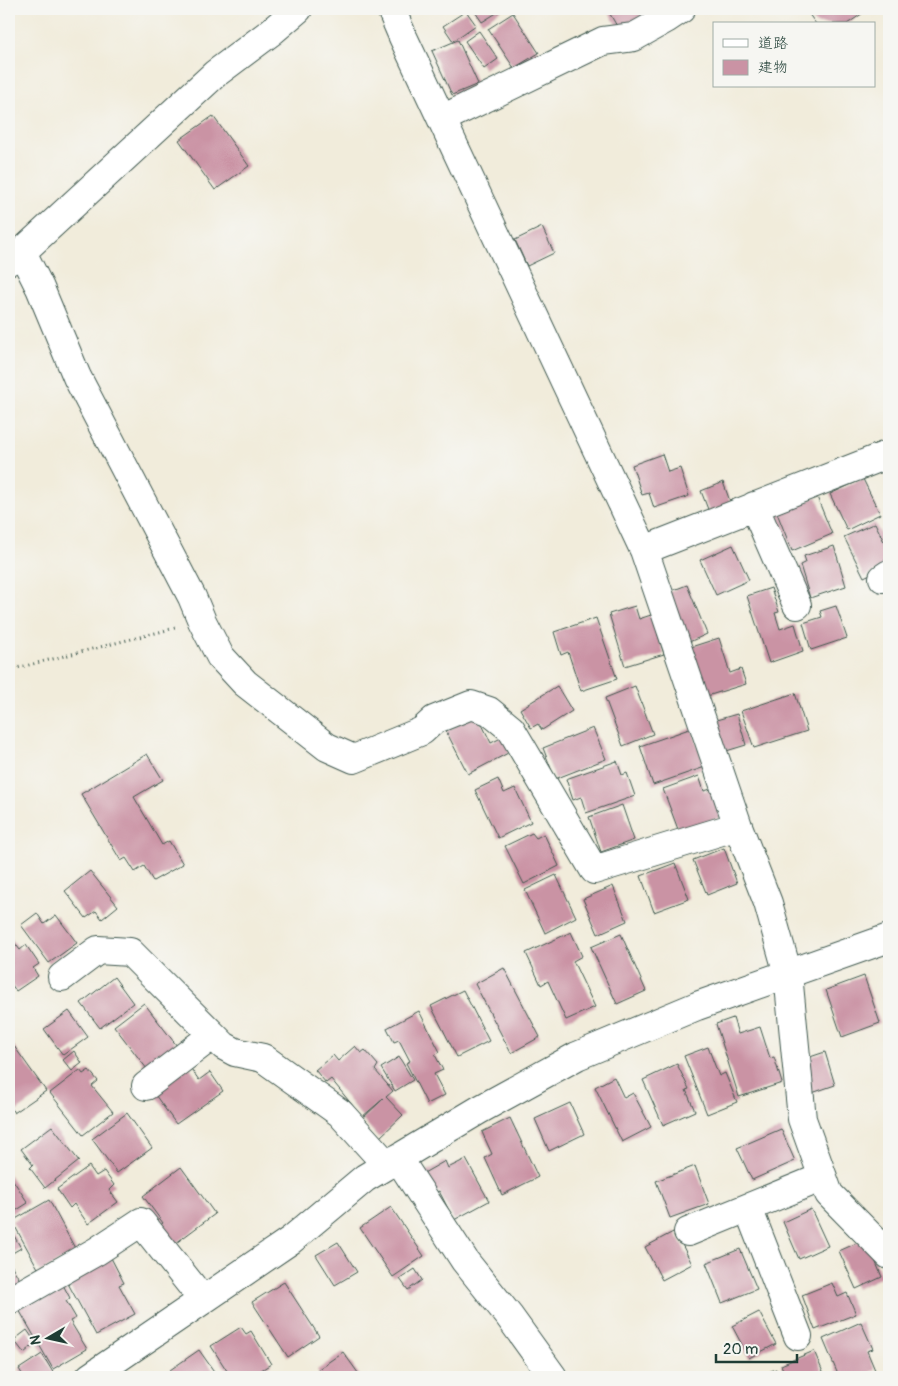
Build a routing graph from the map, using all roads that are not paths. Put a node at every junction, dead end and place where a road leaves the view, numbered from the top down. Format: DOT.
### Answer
graph roads {
  1 [pos="298,9"];
  2 [pos="391,9"];
  3 [pos="681,9"];
  4 [pos="442,119"];
  5 [pos="15,256"];
  6 [pos="889,455"];
  7 [pos="754,506"];
  8 [pos="644,550"];
  9 [pos="797,605"];
  10 [pos="738,826"];
  11 [pos="889,938"];
  12 [pos="788,974"];
  13 [pos="62,977"];
  14 [pos="213,1035"];
  15 [pos="146,1086"];
  16 [pos="392,1161"];
  17 [pos="824,1177"];
  18 [pos="748,1208"];
  19 [pos="688,1232"];
  20 [pos="889,1254"];
  21 [pos="203,1300"];
  22 [pos="9,1301"];
  23 [pos="798,1336"];
  24 [pos="90,1377"];
  25 [pos="553,1377"];
  1 -- 5 [label="street"];
  2 -- 4 [label="street"];
  3 -- 4 [label="street"];
  4 -- 8 [label="street"];
  5 -- 10 [label="street"];
  6 -- 7 [label="street"];
  7 -- 8 [label="street"];
  7 -- 9 [label="street"];
  8 -- 10 [label="street"];
  10 -- 12 [label="street"];
  11 -- 12 [label="street"];
  12 -- 16 [label="street"];
  12 -- 17 [label="street"];
  13 -- 14 [label="street"];
  14 -- 15 [label="street"];
  14 -- 16 [label="street"];
  16 -- 21 [label="street"];
  16 -- 25 [label="street"];
  17 -- 18 [label="street"];
  17 -- 20 [label="street"];
  18 -- 19 [label="street"];
  18 -- 23 [label="street"];
  21 -- 22 [label="street"];
  21 -- 24 [label="street"];
}
